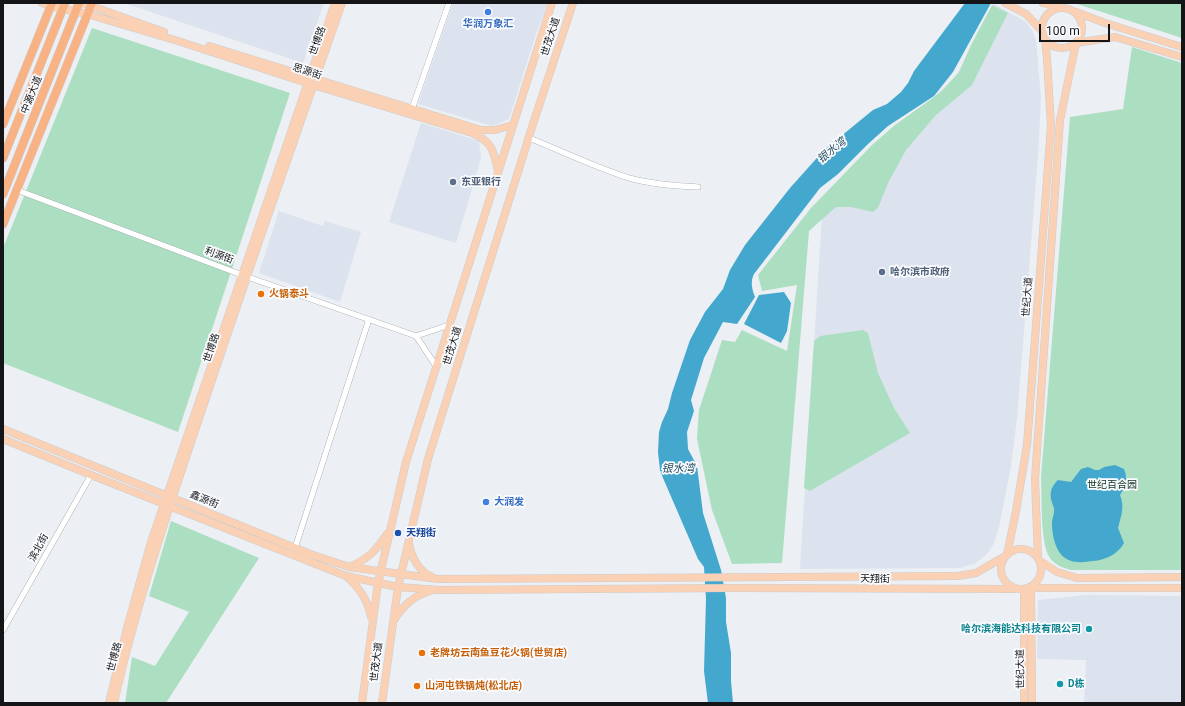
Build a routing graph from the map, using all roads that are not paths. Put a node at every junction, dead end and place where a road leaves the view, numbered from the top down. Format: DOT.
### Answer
graph roads {
  1 [pos="335,3"];
  2 [pos="342,3"];
  3 [pos="448,3"];
  4 [pos="552,3"];
  5 [pos="573,3"];
  6 [pos="1005,3"];
  7 [pos="1043,3"];
  8 [pos="48,4"];
  9 [pos="88,4"];
  10 [pos="64,6"];
  11 [pos="77,7"];
  12 [pos="1058,8"];
  13 [pos="1074,11"];
  14 [pos="87,14"];
  15 [pos="1041,30"];
  16 [pos="1045,39"];
  17 [pos="1076,43"];
  18 [pos="1182,47"];
  19 [pos="1182,57"];
  20 [pos="312,80"];
  21 [pos="412,109"];
  22 [pos="3,124"];
  23 [pos="513,125"];
  24 [pos="529,138"];
  25 [pos="3,158"];
  26 [pos="498,173"];
  27 [pos="698,188"];
  28 [pos="17,190"];
  29 [pos="3,194"];
  30 [pos="3,224"];
  31 [pos="245,275"];
  32 [pos="369,319"];
  33 [pos="449,325"];
  34 [pos="416,336"];
  35 [pos="436,366"];
  36 [pos="3,429"];
  37 [pos="3,439"];
  38 [pos="91,475"];
  39 [pos="169,497"];
  40 [pos="166,505"];
  41 [pos="390,528"];
  42 [pos="410,533"];
  43 [pos="295,548"];
  44 [pos="1007,555"];
  45 [pos="1039,560"];
  46 [pos="349,567"];
  47 [pos="380,572"];
  48 [pos="401,575"];
  49 [pos="346,576"];
  50 [pos="1182,577"];
  51 [pos="438,578"];
  52 [pos="378,583"];
  53 [pos="398,586"];
  54 [pos="1014,588"];
  55 [pos="1027,588"];
  56 [pos="1182,588"];
  57 [pos="439,590"];
  58 [pos="372,624"];
  59 [pos="3,630"];
  60 [pos="391,634"];
  61 [pos="109,703"];
  62 [pos="114,703"];
  63 [pos="362,703"];
  64 [pos="382,703"];
  65 [pos="1024,703"];
  66 [pos="1032,703"];
  1 -- 20 [label="main road, 世博路"];
  2 -- 20 [label="main road, 世博路"];
  3 -- 21 [label="street"];
  4 -- 23 [label="main road, 世茂大道"];
  5 -- 24 [label="main road, 世茂大道"];
  6 -- 15 [label="main road"];
  7 -- 12 [label="main road"];
  8 -- 10 [label="main road, 思源街"];
  8 -- 22 [label="highway"];
  9 -- 14 [label="highway"];
  9 -- 20 [label="main road, 思源街"];
  10 -- 11 [label="main road, 思源街"];
  10 -- 25 [label="highway, 中源大道"];
  11 -- 14 [label="main road, 思源街"];
  11 -- 29 [label="highway, 中源大道"];
  12 -- 13 [label="main road"];
  12 -- 15 [label="main road"];
  13 -- 17 [label="main road"];
  13 -- 18 [label="main road"];
  14 -- 20 [label="main road, 思源街"];
  14 -- 28 [label="highway"];
  15 -- 16 [label="main road"];
  16 -- 17 [label="main road"];
  16 -- 44 [label="main road, 世纪大道"];
  17 -- 19 [label="main road"];
  17 -- 45 [label="main road, 世纪大道"];
  20 -- 21 [label="main road, 思源街"];
  20 -- 26 [label="main road, 思源街"];
  20 -- 31 [label="main road, 世博路"];
  21 -- 23 [label="main road, 思源街"];
  23 -- 26 [label="main road, 世茂大道"];
  24 -- 27 [label="street"];
  24 -- 42 [label="main road, 世茂大道"];
  26 -- 33 [label="main road, 世茂大道"];
  28 -- 30 [label="highway"];
  28 -- 31 [label="street, 利源街"];
  31 -- 32 [label="street, 利源街"];
  31 -- 39 [label="main road, 世博路"];
  32 -- 34 [label="street, 利源街"];
  32 -- 43 [label="street"];
  33 -- 34 [label="street"];
  33 -- 35 [label="main road, 世茂大道"];
  34 -- 35 [label="street"];
  35 -- 41 [label="main road, 世茂大道"];
  36 -- 39 [label="main road, 鑫源街"];
  37 -- 38 [label="main road, 鑫源街"];
  38 -- 40 [label="main road, 鑫源街"];
  38 -- 59 [label="street, 滨北街"];
  39 -- 40 [label="main road, 世博路"];
  39 -- 43 [label="main road, 鑫源街"];
  40 -- 49 [label="main road, 鑫源街"];
  40 -- 61 [label="main road, 世博路"];
  40 -- 62 [label="main road, 世博路"];
  41 -- 46 [label="main road"];
  41 -- 47 [label="main road, 世茂大道"];
  42 -- 48 [label="main road, 世茂大道"];
  42 -- 51 [label="main road"];
  43 -- 46 [label="main road, 鑫源街"];
  44 -- 45 [label="main road"];
  44 -- 51 [label="main road, 天翔街"];
  44 -- 54 [label="main road"];
  45 -- 50 [label="main road"];
  45 -- 55 [label="main road"];
  46 -- 47 [label="main road, 鑫源街"];
  47 -- 48 [label="main road, 鑫源街"];
  47 -- 52 [label="main road, 世茂大道"];
  48 -- 51 [label="main road"];
  48 -- 53 [label="main road, 世茂大道"];
  49 -- 52 [label="main road, 鑫源街"];
  49 -- 58 [label="main road"];
  52 -- 53 [label="main road, 鑫源街"];
  52 -- 58 [label="main road, 世茂大道"];
  53 -- 57 [label="main road"];
  53 -- 60 [label="main road, 世茂大道"];
  54 -- 55 [label="main road"];
  54 -- 57 [label="main road, 天翔街"];
  55 -- 56 [label="main road"];
  55 -- 65 [label="main road, 世纪大道"];
  55 -- 66 [label="main road, 世纪大道"];
  57 -- 60 [label="main road"];
  58 -- 63 [label="main road, 世茂大道"];
  60 -- 64 [label="main road, 世茂大道"];
}
